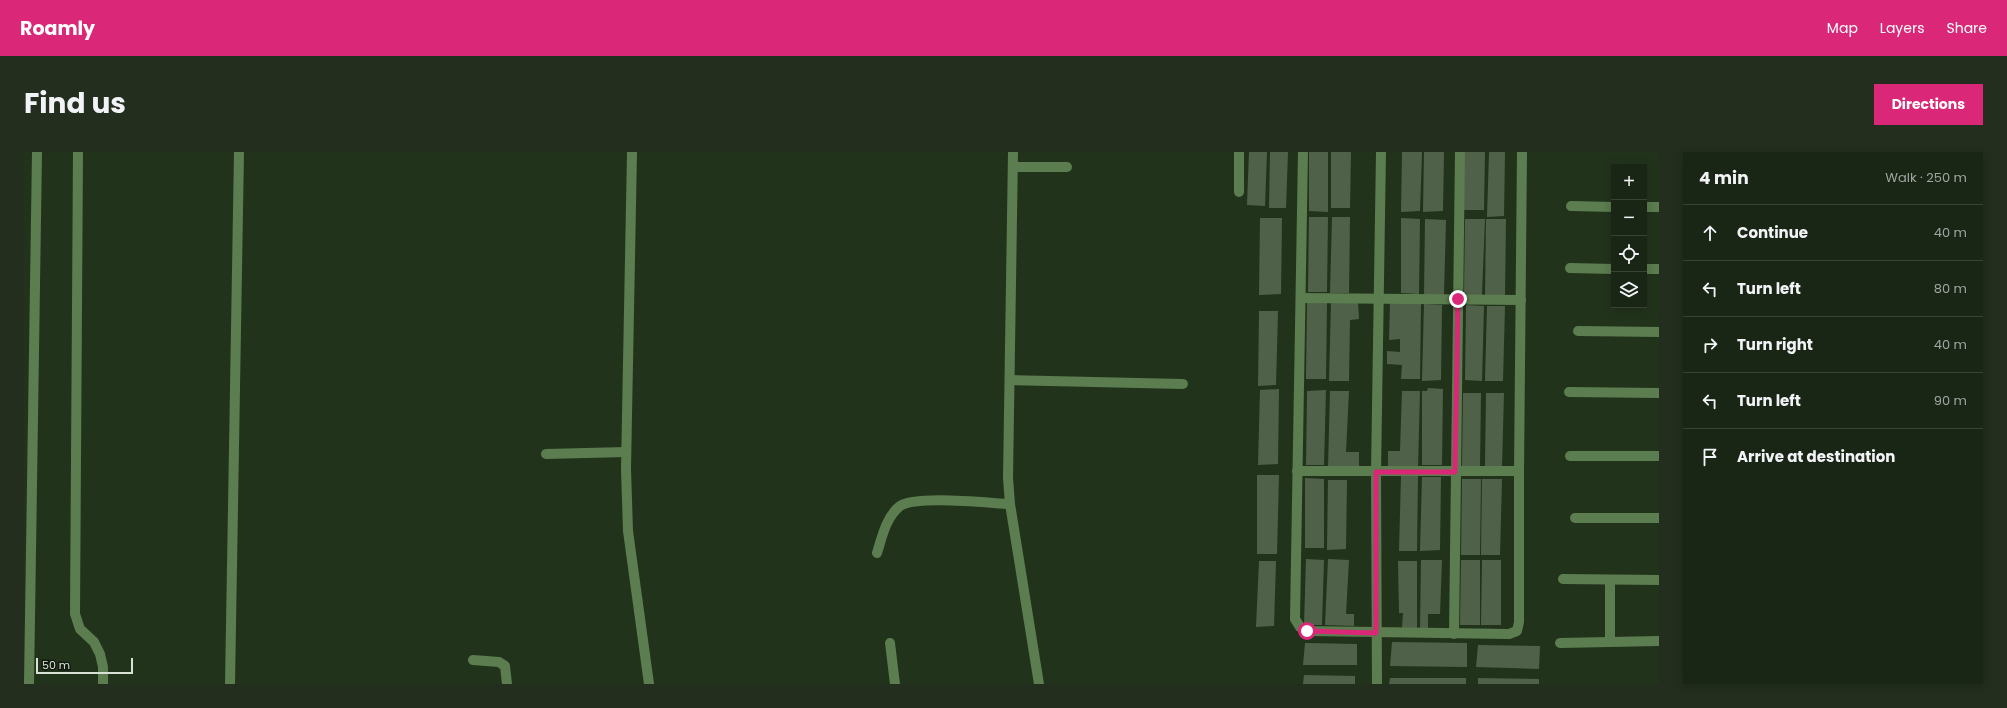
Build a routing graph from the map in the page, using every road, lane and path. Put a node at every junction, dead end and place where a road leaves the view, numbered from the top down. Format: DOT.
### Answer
graph roads {
  1 [pos="37,152"];
  2 [pos="78,152"];
  3 [pos="239,152"];
  4 [pos="632,152"];
  5 [pos="1014,152"];
  6 [pos="1239,152"];
  7 [pos="1303,152"];
  8 [pos="1381,152"];
  9 [pos="1460,152"];
  10 [pos="1522,152"];
  11 [pos="1013,167"];
  12 [pos="1067,167"];
  13 [pos="1239,192"];
  14 [pos="1571,206"];
  15 [pos="1611,207"];
  16 [pos="1647,207"];
  17 [pos="1659,207"];
  18 [pos="1570,268"];
  19 [pos="1611,269"];
  20 [pos="1647,269"];
  21 [pos="1659,269"];
  22 [pos="1301,298"];
  23 [pos="1380,299"];
  24 [pos="1458,299"];
  25 [pos="1521,300"];
  26 [pos="1578,331"];
  27 [pos="1659,332"];
  28 [pos="1010,380"];
  29 [pos="1183,384"];
  30 [pos="1570,392"];
  31 [pos="1659,393"];
  32 [pos="626,452"];
  33 [pos="546,454"];
  34 [pos="1570,456"];
  35 [pos="1659,456"];
  36 [pos="1297,471"];
  37 [pos="1518,471"];
  38 [pos="1376,472"];
  39 [pos="1455,472"];
  40 [pos="1010,504"];
  41 [pos="1575,518"];
  42 [pos="1659,518"];
  43 [pos="877,553"];
  44 [pos="1563,579"];
  45 [pos="1610,580"];
  46 [pos="1659,580"];
  47 [pos="1376,633"];
  48 [pos="1454,634"];
  49 [pos="1610,641"];
  50 [pos="1659,641"];
  51 [pos="890,643"];
  52 [pos="1560,643"];
  53 [pos="473,660"];
  54 [pos="28,684"];
  55 [pos="103,684"];
  56 [pos="230,684"];
  57 [pos="507,684"];
  58 [pos="649,684"];
  59 [pos="895,684"];
  60 [pos="1039,684"];
  61 [pos="1377,684"];
  1 -- 54 [label="street"];
  2 -- 55 [label="street"];
  3 -- 56 [label="street"];
  4 -- 32 [label="street"];
  5 -- 11 [label="street"];
  6 -- 13 [label="street"];
  7 -- 22 [label="street"];
  8 -- 23 [label="street"];
  9 -- 24 [label="street"];
  10 -- 25 [label="street"];
  11 -- 12 [label="street"];
  11 -- 28 [label="street"];
  14 -- 15 [label="street"];
  16 -- 17 [label="street"];
  18 -- 19 [label="street"];
  20 -- 21 [label="street"];
  22 -- 23 [label="street"];
  22 -- 36 [label="street"];
  23 -- 24 [label="street"];
  23 -- 38 [label="street"];
  24 -- 25 [label="street"];
  24 -- 39 [label="street"];
  25 -- 37 [label="street"];
  26 -- 27 [label="street"];
  28 -- 29 [label="street"];
  28 -- 40 [label="street"];
  30 -- 31 [label="street"];
  32 -- 33 [label="street"];
  32 -- 58 [label="street"];
  34 -- 35 [label="street"];
  36 -- 38 [label="street"];
  36 -- 47 [label="street"];
  37 -- 39 [label="street"];
  37 -- 48 [label="street"];
  38 -- 39 [label="street"];
  38 -- 47 [label="street"];
  39 -- 48 [label="street"];
  40 -- 43 [label="street"];
  40 -- 60 [label="street"];
  41 -- 42 [label="street"];
  44 -- 45 [label="street"];
  45 -- 46 [label="street"];
  45 -- 49 [label="street"];
  47 -- 48 [label="street"];
  47 -- 61 [label="street"];
  49 -- 50 [label="street"];
  49 -- 52 [label="street"];
  51 -- 59 [label="street"];
  53 -- 57 [label="street"];
}
